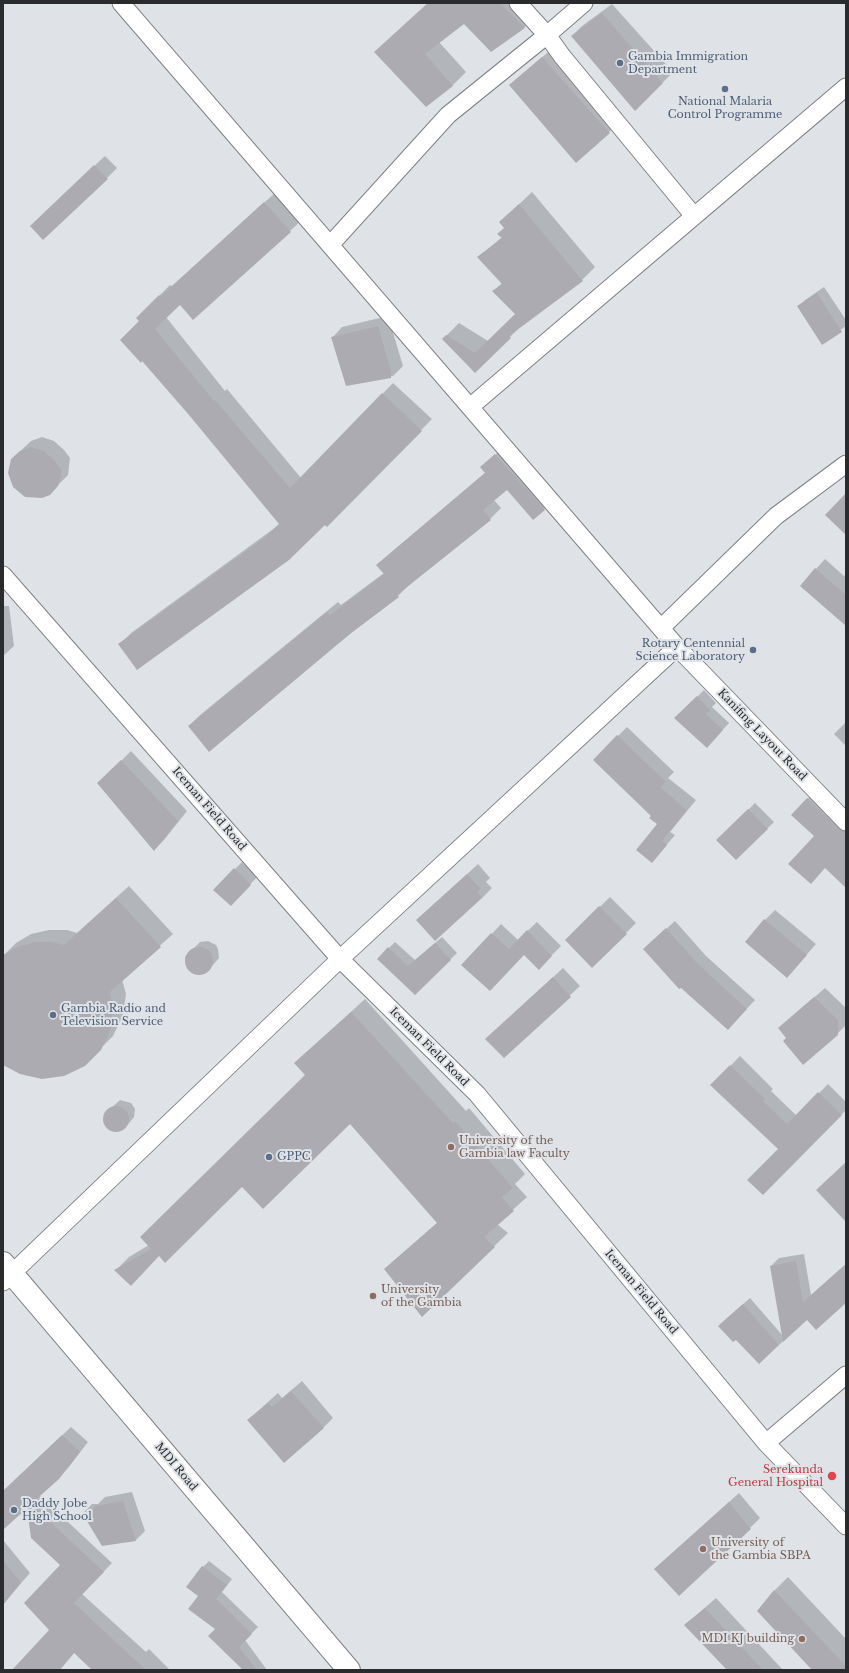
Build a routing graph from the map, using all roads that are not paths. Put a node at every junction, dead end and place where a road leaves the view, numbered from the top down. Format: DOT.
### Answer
graph roads {
  1 [pos="120,3"];
  2 [pos="518,3"];
  3 [pos="584,3"];
  4 [pos="547,35"];
  5 [pos="846,87"];
  6 [pos="694,216"];
  7 [pos="331,244"];
  8 [pos="470,407"];
  9 [pos="846,464"];
  10 [pos="3,575"];
  11 [pos="661,628"];
  12 [pos="677,647"];
  13 [pos="846,822"];
  14 [pos="340,959"];
  15 [pos="6,1273"];
  16 [pos="846,1374"];
  17 [pos="766,1443"];
  18 [pos="846,1526"];
  19 [pos="349,1670"];
  1 -- 7 [label="street, Kanifing Layout Road"];
  2 -- 4 [label="street"];
  3 -- 4 [label="street"];
  4 -- 6 [label="street"];
  4 -- 7 [label="street"];
  5 -- 6 [label="street"];
  6 -- 8 [label="street"];
  7 -- 8 [label="street, Kanifing Layout Road"];
  8 -- 11 [label="street, Kanifing Layout Road"];
  9 -- 11 [label="street"];
  10 -- 14 [label="street, Iceman Field Road"];
  11 -- 12 [label="street, Kanifing Layout Road"];
  12 -- 13 [label="street, Kanifing Layout Road"];
  12 -- 14 [label="street"];
  14 -- 15 [label="street"];
  14 -- 17 [label="street, Iceman Field Road"];
  15 -- 19 [label="street, MDI Road"];
  16 -- 17 [label="street"];
  17 -- 18 [label="street, Iceman Field Road"];
}
